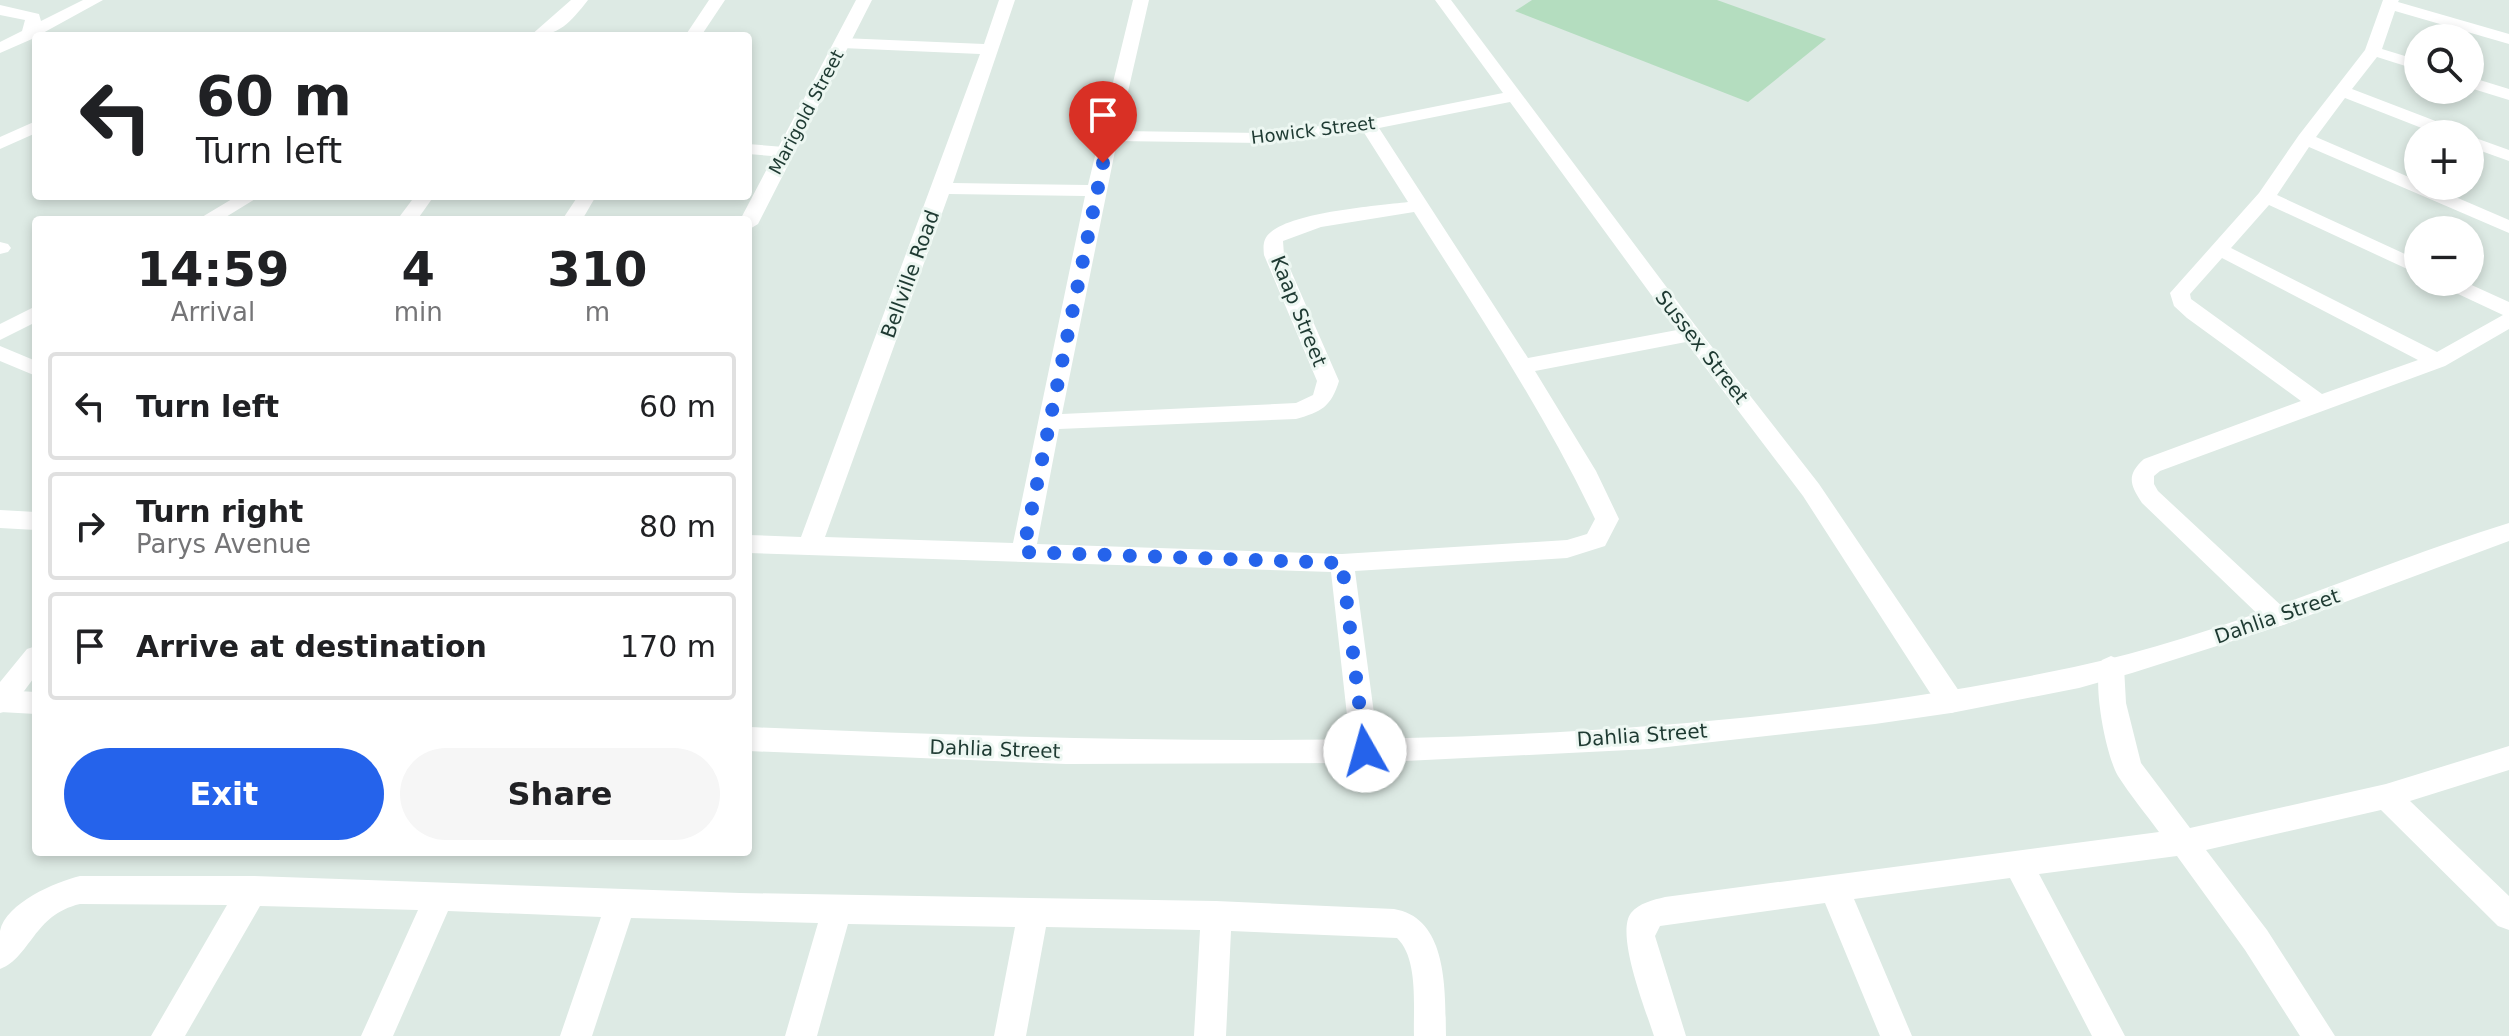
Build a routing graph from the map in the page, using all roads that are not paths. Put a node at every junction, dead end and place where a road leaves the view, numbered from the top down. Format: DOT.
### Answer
graph roads {
  1 [pos="95,0"];
  2 [pos="580,0"];
  3 [pos="717,0"];
  4 [pos="864,0"];
  5 [pos="1007,0"];
  6 [pos="1141,0"];
  7 [pos="1443,0"];
  8 [pos="2390,2"];
  9 [pos="0,10"];
  10 [pos="34,32"];
  11 [pos="544,32"];
  12 [pos="696,32"];
  13 [pos="32,33"];
  14 [pos="26,36"];
  15 [pos="2509,39"];
  16 [pos="842,43"];
  17 [pos="0,48"];
  18 [pos="990,49"];
  19 [pos="2373,51"];
  20 [pos="2404,61"];
  21 [pos="2484,87"];
  22 [pos="2342,91"];
  23 [pos="2509,95"];
  24 [pos="1514,96"];
  25 [pos="2417,120"];
  26 [pos="0,121"];
  27 [pos="1368,125"];
  28 [pos="32,131"];
  29 [pos="32,131"];
  30 [pos="1110,136"];
  31 [pos="2305,139"];
  32 [pos="0,144"];
  33 [pos="2484,146"];
  34 [pos="752,149"];
  35 [pos="784,152"];
  36 [pos="2509,156"];
  37 [pos="942,188"];
  38 [pos="1096,191"];
  39 [pos="2266,197"];
  40 [pos="244,200"];
  41 [pos="1419,206"];
  42 [pos="214,216"];
  43 [pos="752,216"];
  44 [pos="2509,227"];
  45 [pos="2221,250"];
  46 [pos="2404,261"];
  47 [pos="2478,296"];
  48 [pos="2509,310"];
  49 [pos="32,315"];
  50 [pos="2509,320"];
  51 [pos="0,333"];
  52 [pos="1691,334"];
  53 [pos="0,353"];
  54 [pos="2437,361"];
  55 [pos="1522,366"];
  56 [pos="32,367"];
  57 [pos="2321,404"];
  58 [pos="1050,422"];
  59 [pos="0,519"];
  60 [pos="32,521"];
  61 [pos="2509,532"];
  62 [pos="752,544"];
  63 [pos="809,547"];
  64 [pos="1023,552"];
  65 [pos="1342,563"];
  66 [pos="2277,617"];
  67 [pos="32,661"];
  68 [pos="2111,667"];
  69 [pos="0,701"];
  70 [pos="1951,702"];
  71 [pos="32,703"];
  72 [pos="752,739"];
  73 [pos="1365,751"];
  74 [pos="2509,758"];
  75 [pos="2386,796"];
  76 [pos="2183,842"];
  77 [pos="2018,864"];
  78 [pos="1834,888"];
  79 [pos="253,890"];
  80 [pos="439,898"];
  81 [pos="620,904"];
  82 [pos="837,910"];
  83 [pos="1033,913"];
  84 [pos="1216,915"];
  85 [pos="2509,916"];
  86 [pos="0,954"];
  87 [pos="167,1036"];
  88 [pos="377,1036"];
  89 [pos="576,1036"];
  90 [pos="801,1036"];
  91 [pos="1010,1036"];
  92 [pos="1210,1036"];
  93 [pos="1430,1036"];
  94 [pos="1670,1036"];
  95 [pos="1896,1036"];
  96 [pos="2109,1036"];
  97 [pos="2319,1036"];
  1 -- 10 [label="street"];
  2 -- 11 [label="street"];
  3 -- 12 [label="street"];
  4 -- 16 [label="street, Marigold Street"];
  5 -- 18 [label="street, Bellville Road"];
  6 -- 30 [label="street"];
  7 -- 24 [label="street, Sussex Street"];
  8 -- 15 [label="street"];
  8 -- 19 [label="street"];
  9 -- 14 [label="street"];
  13 -- 14 [label="street"];
  14 -- 17 [label="street"];
  16 -- 18 [label="street"];
  16 -- 35 [label="street, Marigold Street"];
  18 -- 37 [label="street, Bellville Road"];
  19 -- 20 [label="street"];
  19 -- 22 [label="street"];
  21 -- 23 [label="street"];
  22 -- 25 [label="street"];
  22 -- 31 [label="street"];
  24 -- 27 [label="street, Howick Street"];
  24 -- 52 [label="street, Sussex Street"];
  26 -- 28 [label="street"];
  27 -- 30 [label="street, Howick Street"];
  27 -- 41 [label="street"];
  29 -- 32 [label="street"];
  30 -- 38 [label="street"];
  31 -- 39 [label="street"];
  31 -- 44 [label="street"];
  33 -- 36 [label="street"];
  34 -- 35 [label="street"];
  35 -- 43 [label="street, Marigold Street"];
  37 -- 38 [label="street"];
  37 -- 63 [label="street, Bellville Road"];
  38 -- 58 [label="street"];
  39 -- 45 [label="street"];
  39 -- 46 [label="street"];
  40 -- 42 [label="street"];
  41 -- 55 [label="street"];
  41 -- 58 [label="street, Kaap Street"];
  45 -- 54 [label="street"];
  45 -- 57 [label="street"];
  47 -- 48 [label="street"];
  49 -- 51 [label="street"];
  50 -- 54 [label="street"];
  52 -- 55 [label="street"];
  52 -- 70 [label="street, Sussex Street"];
  53 -- 56 [label="street"];
  54 -- 57 [label="street"];
  55 -- 65 [label="street"];
  57 -- 66 [label="street"];
  58 -- 64 [label="street"];
  59 -- 60 [label="street"];
  61 -- 66 [label="street, Dahlia Street"];
  62 -- 63 [label="street"];
  63 -- 64 [label="street"];
  64 -- 65 [label="street"];
  65 -- 73 [label="street"];
  66 -- 68 [label="street, Dahlia Street"];
  67 -- 69 [label="street"];
  68 -- 70 [label="street, Dahlia Street"];
  68 -- 76 [label="street"];
  69 -- 71 [label="street"];
  70 -- 73 [label="street, Dahlia Street"];
  72 -- 73 [label="street, Dahlia Street"];
  74 -- 75 [label="street"];
  75 -- 76 [label="street"];
  75 -- 85 [label="street"];
  76 -- 77 [label="street"];
  76 -- 97 [label="street"];
  77 -- 78 [label="street"];
  77 -- 96 [label="street"];
  78 -- 94 [label="street"];
  78 -- 95 [label="street"];
  79 -- 80 [label="street"];
  79 -- 86 [label="street"];
  79 -- 87 [label="street"];
  80 -- 81 [label="street"];
  80 -- 88 [label="street"];
  81 -- 82 [label="street"];
  81 -- 89 [label="street"];
  82 -- 83 [label="street"];
  82 -- 90 [label="street"];
  83 -- 84 [label="street"];
  83 -- 91 [label="street"];
  84 -- 92 [label="street"];
  84 -- 93 [label="street"];
}
